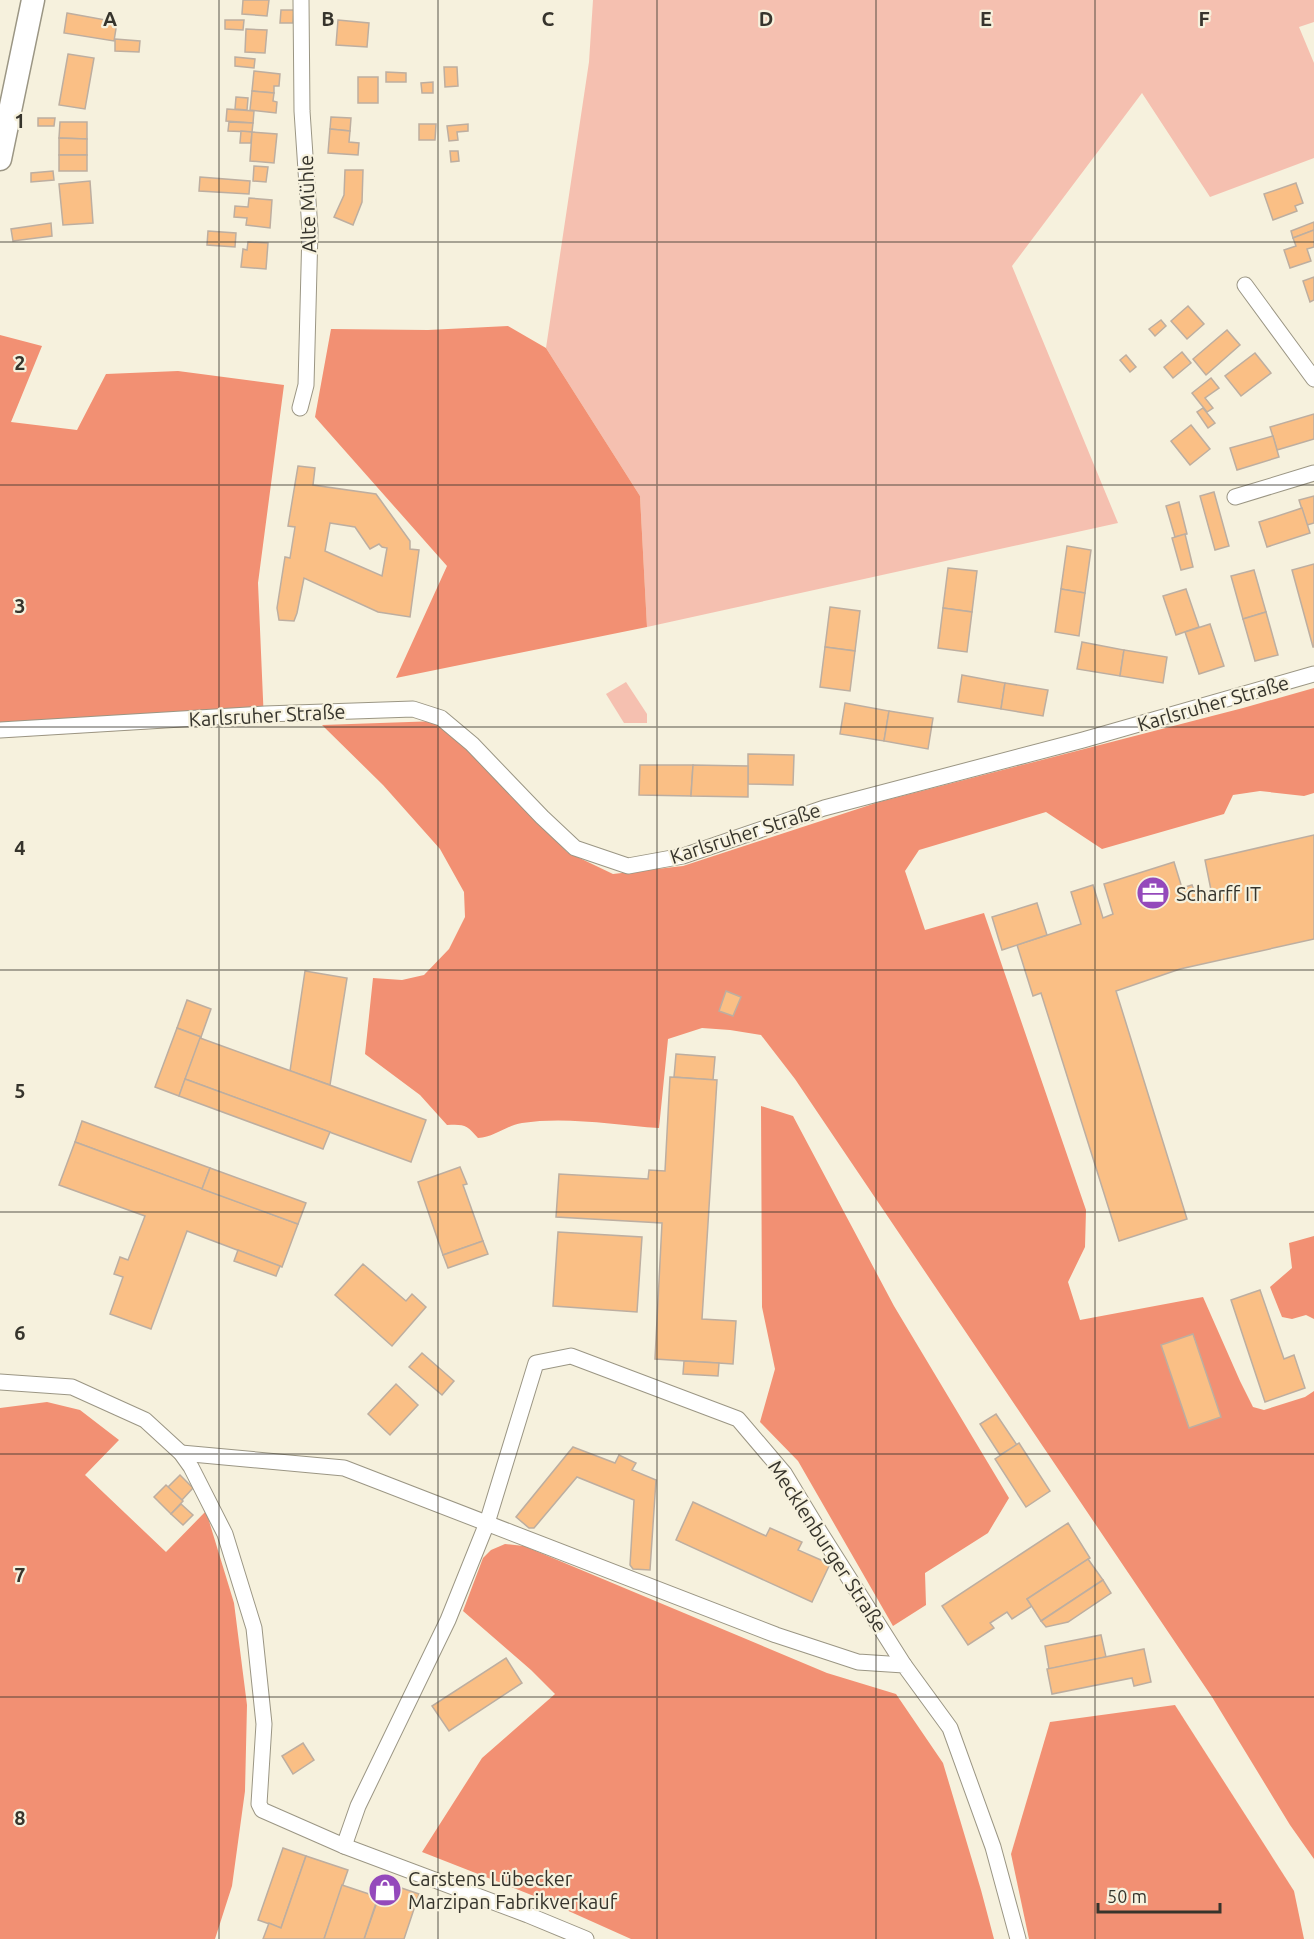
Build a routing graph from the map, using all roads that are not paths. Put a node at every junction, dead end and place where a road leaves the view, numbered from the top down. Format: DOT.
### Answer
graph roads {
  1 [pos="33,0"];
  2 [pos="301,0"];
  3 [pos="0,159"];
  4 [pos="1245,285"];
  5 [pos="1314,379"];
  6 [pos="300,408"];
  7 [pos="1314,473"];
  8 [pos="1235,497"];
  9 [pos="1314,674"];
  10 [pos="0,730"];
  11 [pos="0,1382"];
  12 [pos="181,1454"];
  13 [pos="487,1523"];
  14 [pos="904,1665"];
  15 [pos="344,1846"];
  16 [pos="586,1939"];
  17 [pos="1018,1939"];
  1 -- 3 [label="street"];
  2 -- 6 [label="street, Alte Mühle"];
  4 -- 5 [label="street"];
  7 -- 8 [label="street"];
  9 -- 10 [label="street, Karlsruher Straße"];
  11 -- 12 [label="street"];
  12 -- 13 [label="street, Mecklenburger Straße"];
  12 -- 15 [label="street"];
  13 -- 14 [label="street, Mecklenburger Straße"];
  13 -- 14 [label="street, Mecklenburger Straße"];
  13 -- 15 [label="street, Mecklenburger Straße"];
  14 -- 17 [label="street, Mecklenburger Straße"];
  15 -- 16 [label="street"];
}
